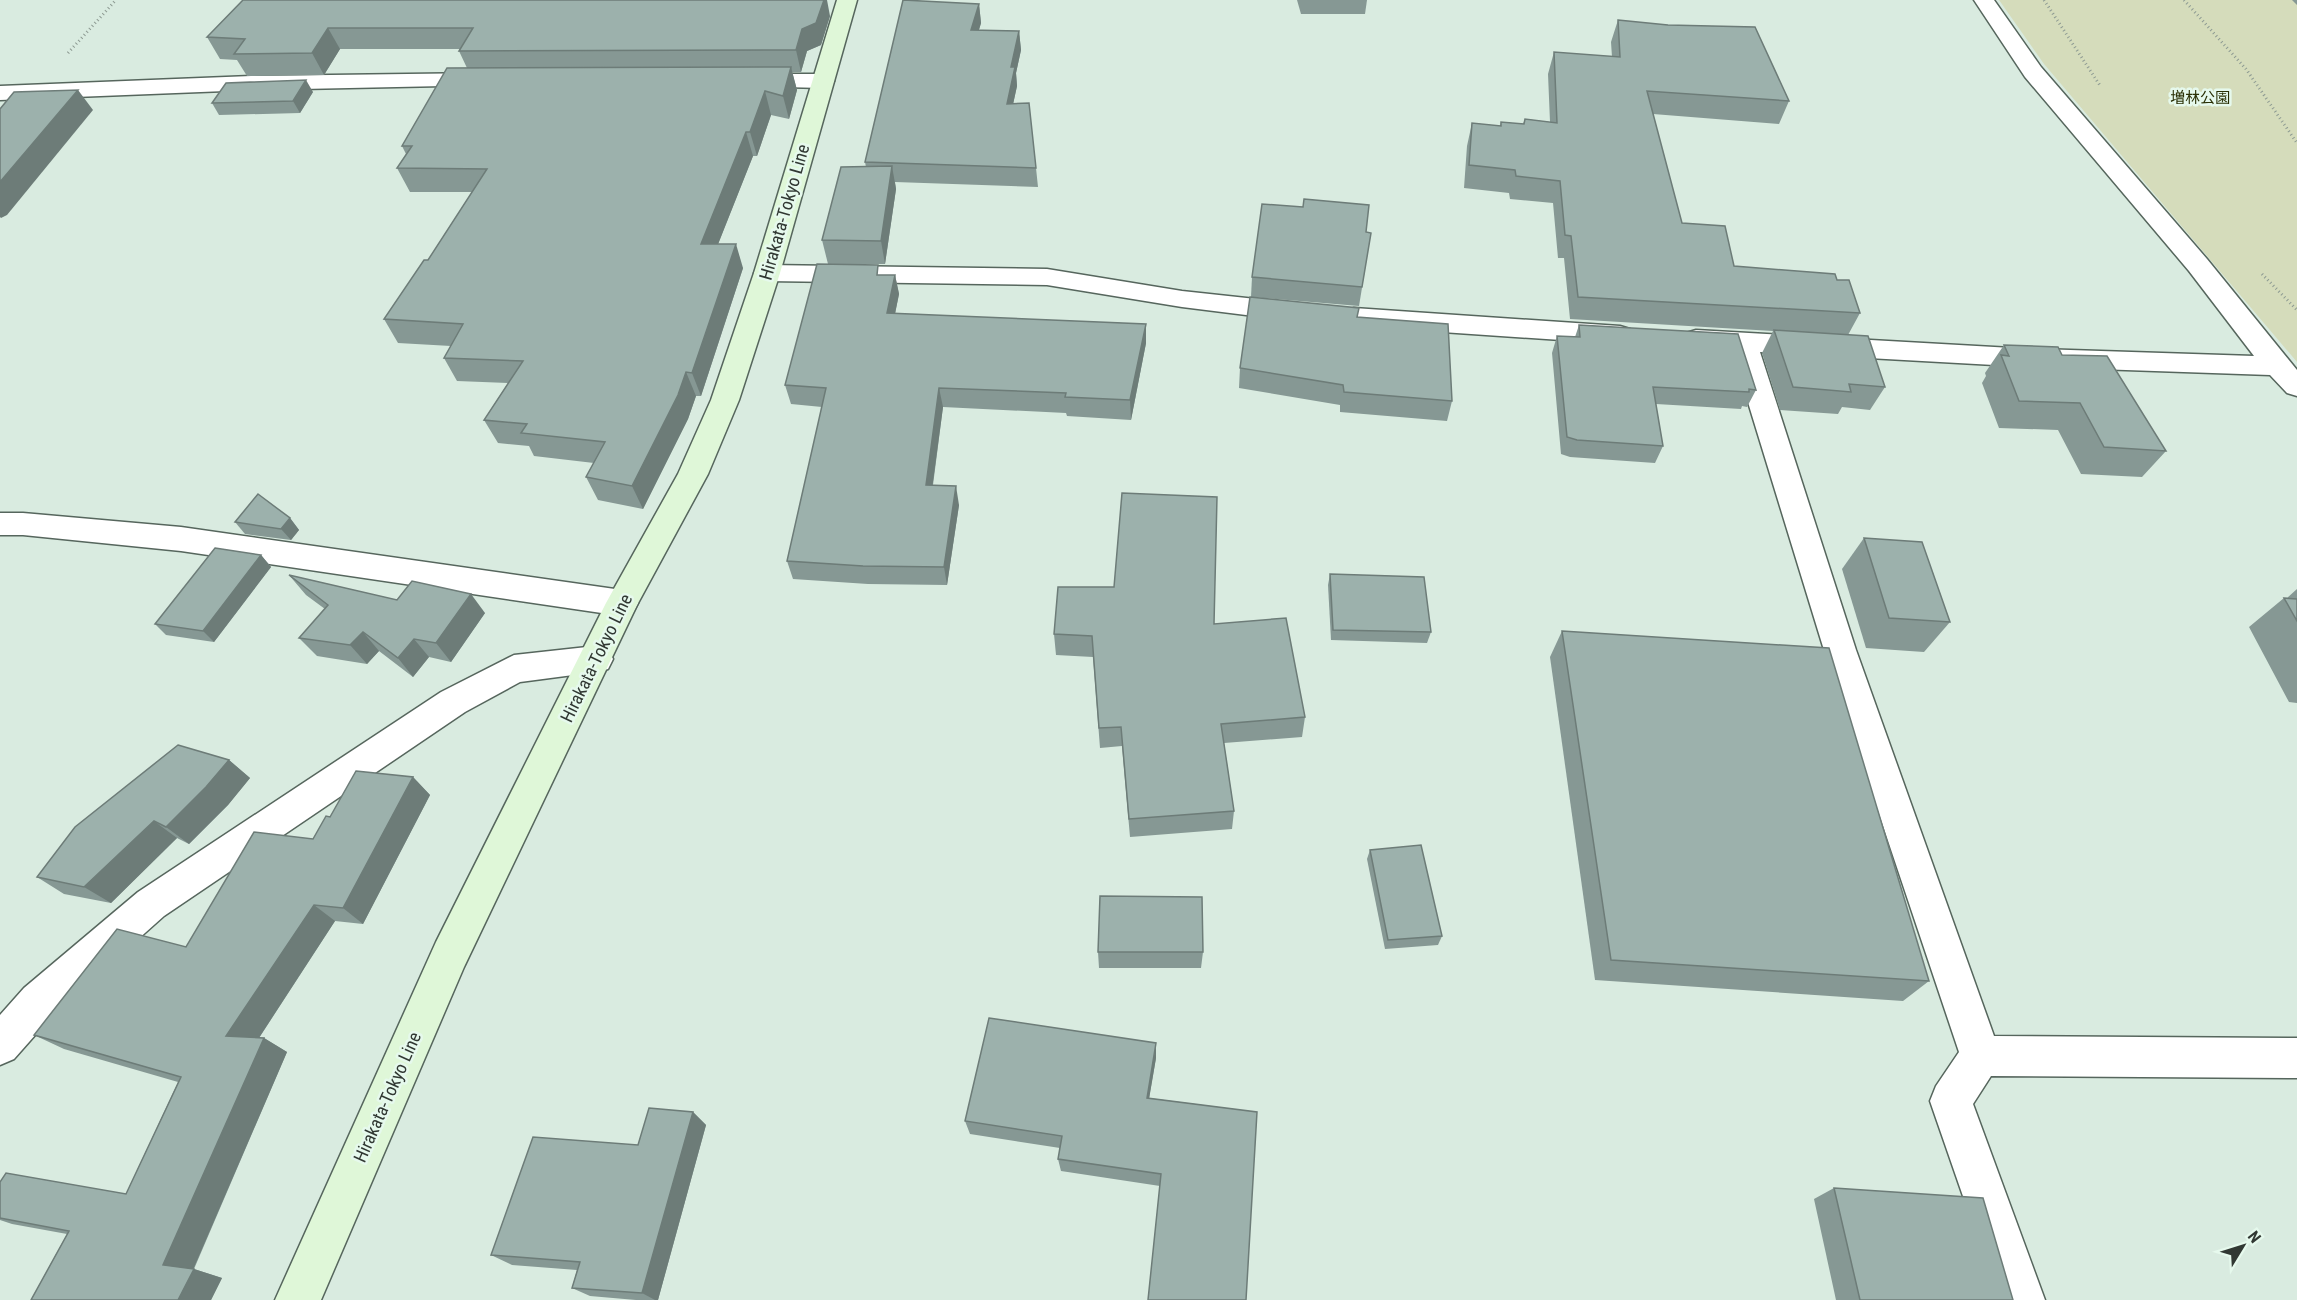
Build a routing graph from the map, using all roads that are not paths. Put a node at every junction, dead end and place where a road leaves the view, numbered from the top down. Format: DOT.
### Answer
graph roads {
  1 [pos="847,0"];
  2 [pos="1984,0"];
  3 [pos="510,80"];
  4 [pos="724,81"];
  5 [pos="822,81"];
  6 [pos="34,91"];
  7 [pos="0,93"];
  8 [pos="14,115"];
  9 [pos="767,273"];
  10 [pos="1743,342"];
  11 [pos="2277,366"];
  12 [pos="2297,386"];
  13 [pos="2297,405"];
  14 [pos="0,524"];
  15 [pos="622,603"];
  16 [pos="596,659"];
  17 [pos="0,1045"];
  18 [pos="1982,1056"];
  19 [pos="2297,1058"];
  20 [pos="298,1300"];
  21 [pos="2022,1300"];
  1 -- 5 [label="main road, Hirakata-Tokyo Line"];
  2 -- 11 [label="street"];
  3 -- 6 [label="street"];
  4 -- 5 [label="street"];
  5 -- 9 [label="main road, Hirakata-Tokyo Line"];
  6 -- 7 [label="street"];
  6 -- 8 [label="street"];
  9 -- 10 [label="street"];
  9 -- 15 [label="main road, Hirakata-Tokyo Line"];
  10 -- 11 [label="street"];
  10 -- 18 [label="street"];
  11 -- 12 [label="street"];
  11 -- 13 [label="street"];
  14 -- 15 [label="street"];
  15 -- 16 [label="main road, Hirakata-Tokyo Line"];
  16 -- 17 [label="street"];
  16 -- 20 [label="main road, Hirakata-Tokyo Line"];
  18 -- 19 [label="street"];
  18 -- 21 [label="street"];
}
